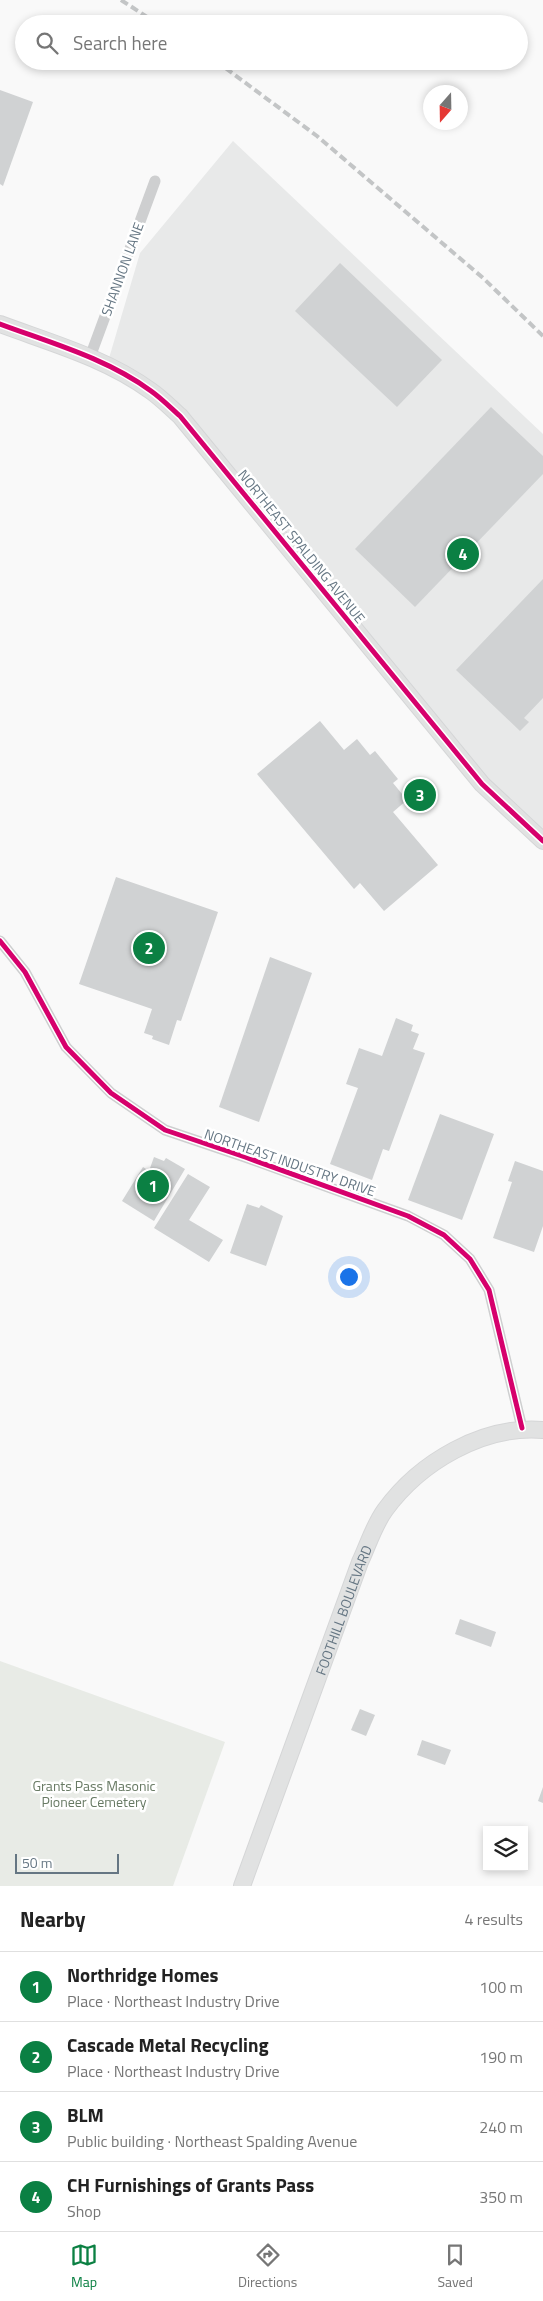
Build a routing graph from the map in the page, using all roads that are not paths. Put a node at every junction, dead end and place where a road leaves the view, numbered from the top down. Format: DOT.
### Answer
graph roads {
  1 [pos="155,181"];
  2 [pos="0,324"];
  3 [pos="90,357"];
  4 [pos="543,841"];
  5 [pos="0,941"];
  6 [pos="522,1428"];
  7 [pos="543,1430"];
  8 [pos="242,1886"];
  1 -- 3 [label="street, SHANNON LANE"];
  2 -- 3 [label="street, NORTHEAST SPALDING AVENUE"];
  3 -- 4 [label="street, NORTHEAST SPALDING AVENUE"];
  5 -- 6 [label="street, NORTHEAST INDUSTRY DRIVE"];
  6 -- 7 [label="street, FOOTHILL BOULEVARD"];
  6 -- 8 [label="street, FOOTHILL BOULEVARD"];
}
